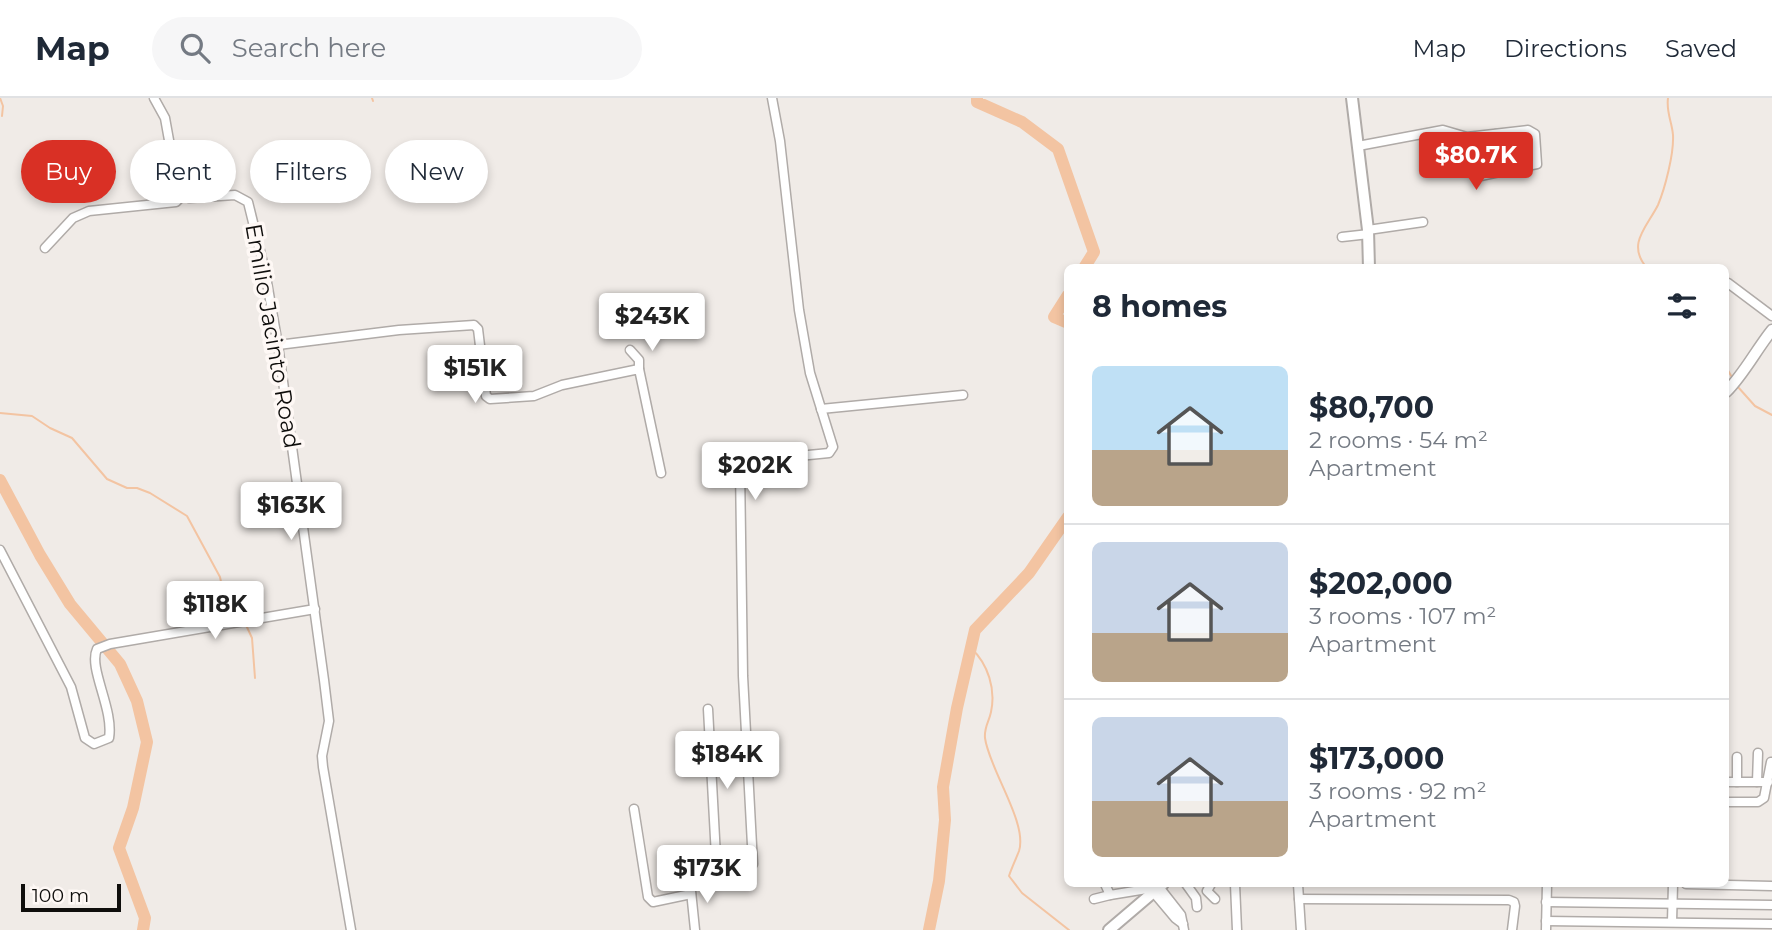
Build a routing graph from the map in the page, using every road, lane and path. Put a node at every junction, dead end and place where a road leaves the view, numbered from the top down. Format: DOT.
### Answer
graph roads {
  1 [pos="154,98"];
  2 [pos="772,98"];
  3 [pos="1352,98"];
  4 [pos="1496,134"];
  5 [pos="1467,137"];
  6 [pos="169,140"];
  7 [pos="1358,146"];
  8 [pos="1502,172"];
  9 [pos="236,196"];
  10 [pos="166,203"];
  11 [pos="1423,222"];
  12 [pos="1368,232"];
  13 [pos="1342,237"];
  14 [pos="45,248"];
  15 [pos="1369,264"];
  16 [pos="1729,284"];
  17 [pos="1772,316"];
  18 [pos="1772,330"];
  19 [pos="278,345"];
  20 [pos="630,350"];
  21 [pos="639,369"];
  22 [pos="1732,385"];
  23 [pos="963,395"];
  24 [pos="821,409"];
  25 [pos="661,473"];
  26 [pos="0,550"];
  27 [pos="315,609"];
  28 [pos="708,709"];
  29 [pos="1758,753"];
  30 [pos="1737,757"];
  31 [pos="1771,762"];
  32 [pos="1729,782"];
  33 [pos="1737,782"];
  34 [pos="1757,782"];
  35 [pos="1768,782"];
  36 [pos="1729,802"];
  37 [pos="634,809"];
  38 [pos="717,875"];
  39 [pos="1729,885"];
  40 [pos="1772,886"];
  41 [pos="1106,887"];
  42 [pos="1188,887"];
  43 [pos="1210,887"];
  44 [pos="1236,887"];
  45 [pos="1298,887"];
  46 [pos="1547,887"];
  47 [pos="1673,887"];
  48 [pos="1159,888"];
  49 [pos="691,894"];
  50 [pos="1110,895"];
  51 [pos="1094,899"];
  52 [pos="1215,899"];
  53 [pos="1299,899"];
  54 [pos="1546,902"];
  55 [pos="1672,903"];
  56 [pos="1772,905"];
  57 [pos="1197,907"];
  58 [pos="1672,922"];
  59 [pos="1772,924"];
  60 [pos="1546,925"];
  61 [pos="1650,926"];
  62 [pos="1184,927"];
  63 [pos="351,930"];
  64 [pos="695,930"];
  65 [pos="1108,930"];
  66 [pos="1237,930"];
  67 [pos="1301,930"];
  68 [pos="1512,930"];
  1 -- 6 [label="street"];
  2 -- 24 [label="street"];
  3 -- 7 [label="main road"];
  4 -- 5 [label="street"];
  4 -- 8 [label="street"];
  4 -- 8 [label="street"];
  5 -- 7 [label="street"];
  5 -- 8 [label="street"];
  7 -- 12 [label="main road"];
  9 -- 19 [label="street, Emilio Jacinto Road"];
  10 -- 14 [label="street, Emilio Jacinto Road"];
  11 -- 12 [label="street"];
  12 -- 13 [label="street"];
  12 -- 15 [label="main road"];
  16 -- 17 [label="street"];
  18 -- 22 [label="street"];
  19 -- 21 [label="street"];
  19 -- 27 [label="street, Emilio Jacinto Road"];
  20 -- 21 [label="street"];
  21 -- 25 [label="street"];
  23 -- 24 [label="street"];
  24 -- 38 [label="street"];
  26 -- 27 [label="street"];
  27 -- 63 [label="street, Emilio Jacinto Road"];
  28 -- 38 [label="street"];
  29 -- 34 [label="street"];
  30 -- 33 [label="street"];
  31 -- 35 [label="street"];
  32 -- 33 [label="street"];
  33 -- 34 [label="street"];
  34 -- 35 [label="street"];
  35 -- 36 [label="street"];
  37 -- 49 [label="street"];
  38 -- 49 [label="street"];
  39 -- 40 [label="street"];
  41 -- 50 [label="street"];
  42 -- 57 [label="street"];
  43 -- 52 [label="street"];
  44 -- 66 [label="street"];
  45 -- 53 [label="street"];
  46 -- 54 [label="street"];
  47 -- 55 [label="street"];
  48 -- 50 [label="street"];
  48 -- 62 [label="street"];
  48 -- 65 [label="main road"];
  49 -- 64 [label="street"];
  50 -- 51 [label="street"];
  53 -- 67 [label="street"];
  53 -- 68 [label="street"];
  54 -- 55 [label="street"];
  54 -- 60 [label="street"];
  55 -- 56 [label="street"];
  55 -- 58 [label="street"];
  58 -- 59 [label="street"];
  58 -- 61 [label="street"];
  60 -- 61 [label="street"];
}
